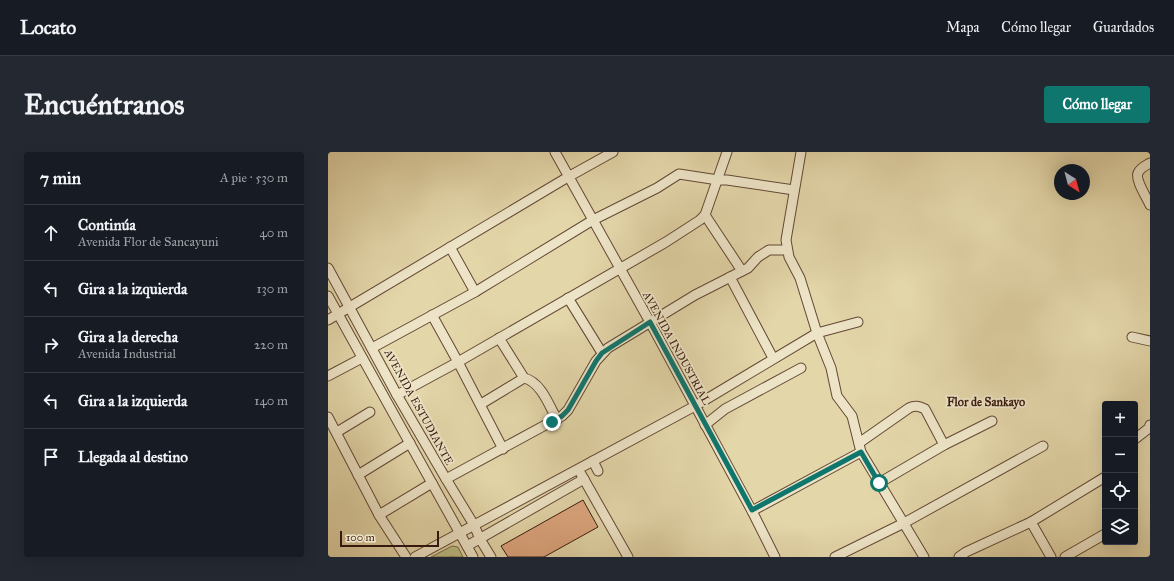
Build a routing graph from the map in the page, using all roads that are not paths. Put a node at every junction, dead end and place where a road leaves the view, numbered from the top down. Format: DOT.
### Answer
graph roads {
  1 [pos="554,152"];
  2 [pos="613,152"];
  3 [pos="727,152"];
  4 [pos="801,152"];
  5 [pos="1150,163"];
  6 [pos="568,177"];
  7 [pos="718,180"];
  8 [pos="794,190"];
  9 [pos="1150,205"];
  10 [pos="705,215"];
  11 [pos="593,220"];
  12 [pos="450,247"];
  13 [pos="787,250"];
  14 [pos="328,268"];
  15 [pos="619,269"];
  16 [pos="742,271"];
  17 [pos="730,277"];
  18 [pos="475,292"];
  19 [pos="328,296"];
  20 [pos="568,298"];
  21 [pos="349,307"];
  22 [pos="338,314"];
  23 [pos="432,315"];
  24 [pos="328,320"];
  25 [pos="650,322"];
  26 [pos="858,322"];
  27 [pos="817,332"];
  28 [pos="1132,337"];
  29 [pos="499,338"];
  30 [pos="1150,341"];
  31 [pos="372,348"];
  32 [pos="602,353"];
  33 [pos="362,358"];
  34 [pos="773,358"];
  35 [pos="458,362"];
  36 [pos="801,368"];
  37 [pos="328,376"];
  38 [pos="524,378"];
  39 [pos="397,395"];
  40 [pos="481,404"];
  41 [pos="695,406"];
  42 [pos="370,412"];
  43 [pos="328,418"];
  44 [pos="557,420"];
  45 [pos="992,420"];
  46 [pos="705,425"];
  47 [pos="1150,427"];
  48 [pos="337,432"];
  49 [pos="1138,437"];
  50 [pos="410,443"];
  51 [pos="944,445"];
  52 [pos="1044,446"];
  53 [pos="860,447"];
  54 [pos="503,449"];
  55 [pos="593,461"];
  56 [pos="578,470"];
  57 [pos="598,471"];
  58 [pos="358,475"];
  59 [pos="446,479"];
  60 [pos="584,479"];
  61 [pos="1102,479"];
  62 [pos="432,483"];
  63 [pos="879,483"];
  64 [pos="752,510"];
  65 [pos="379,515"];
  66 [pos="904,522"];
  67 [pos="1031,522"];
  68 [pos="474,526"];
  69 [pos="460,533"];
  70 [pos="1102,536"];
  71 [pos="480,539"];
  72 [pos="467,546"];
  73 [pos="406,557"];
  74 [pos="415,557"];
  75 [pos="473,557"];
  76 [pos="490,557"];
  77 [pos="628,557"];
  78 [pos="775,557"];
  79 [pos="835,557"];
  80 [pos="924,557"];
  81 [pos="959,557"];
  82 [pos="1051,557"];
  83 [pos="1064,557"];
  1 -- 6 [label="street, AVENIDA INDUSTRIAL"];
  2 -- 6 [label="street"];
  3 -- 7 [label="street"];
  4 -- 8 [label="street"];
  5 -- 9 [label="street"];
  6 -- 11 [label="street, AVENIDA INDUSTRIAL"];
  6 -- 12 [label="street"];
  7 -- 8 [label="street"];
  7 -- 10 [label="street"];
  7 -- 11 [label="street"];
  8 -- 13 [label="street"];
  10 -- 15 [label="street"];
  10 -- 16 [label="street"];
  11 -- 15 [label="street, AVENIDA INDUSTRIAL"];
  11 -- 18 [label="street"];
  12 -- 18 [label="street"];
  12 -- 21 [label="street"];
  13 -- 16 [label="street"];
  13 -- 27 [label="street"];
  14 -- 21 [label="street, AVENIDA ESTUDIANTE"];
  15 -- 20 [label="street"];
  15 -- 25 [label="street, AVENIDA INDUSTRIAL"];
  16 -- 17 [label="street"];
  17 -- 25 [label="street"];
  17 -- 34 [label="street"];
  18 -- 23 [label="street"];
  19 -- 22 [label="street"];
  20 -- 29 [label="street"];
  20 -- 32 [label="street"];
  21 -- 22 [label="street"];
  21 -- 31 [label="street, AVENIDA ESTUDIANTE"];
  22 -- 24 [label="street"];
  22 -- 33 [label="street"];
  23 -- 31 [label="street"];
  23 -- 35 [label="street"];
  25 -- 32 [label="street"];
  25 -- 41 [label="street, AVENIDA INDUSTRIAL"];
  26 -- 27 [label="street"];
  27 -- 34 [label="street"];
  27 -- 53 [label="street"];
  28 -- 30 [label="street"];
  29 -- 35 [label="street"];
  29 -- 38 [label="street"];
  31 -- 39 [label="street, AVENIDA ESTUDIANTE"];
  32 -- 44 [label="street"];
  33 -- 37 [label="street"];
  33 -- 50 [label="street"];
  34 -- 41 [label="street"];
  35 -- 39 [label="street"];
  35 -- 40 [label="street"];
  36 -- 46 [label="street"];
  38 -- 40 [label="street"];
  38 -- 44 [label="street"];
  39 -- 59 [label="street, AVENIDA ESTUDIANTE"];
  40 -- 54 [label="street"];
  41 -- 46 [label="street, AVENIDA INDUSTRIAL"];
  41 -- 55 [label="street"];
  42 -- 48 [label="street"];
  43 -- 48 [label="street"];
  44 -- 54 [label="street"];
  45 -- 51 [label="street"];
  46 -- 64 [label="street, AVENIDA INDUSTRIAL"];
  47 -- 49 [label="street"];
  48 -- 58 [label="street"];
  50 -- 58 [label="street"];
  50 -- 62 [label="street"];
  51 -- 53 [label="street"];
  51 -- 63 [label="street"];
  52 -- 66 [label="street"];
  53 -- 63 [label="street"];
  53 -- 64 [label="street"];
  54 -- 59 [label="street"];
  55 -- 56 [label="street"];
  55 -- 57 [label="street"];
  56 -- 60 [label="street"];
  56 -- 68 [label="street"];
  58 -- 65 [label="street"];
  59 -- 68 [label="street, AVENIDA ESTUDIANTE"];
  60 -- 71 [label="street"];
  60 -- 77 [label="street"];
  61 -- 67 [label="street"];
  62 -- 65 [label="street"];
  62 -- 69 [label="street"];
  63 -- 66 [label="street"];
  64 -- 78 [label="street, AVENIDA INDUSTRIAL"];
  65 -- 73 [label="street"];
  66 -- 79 [label="street"];
  66 -- 80 [label="street"];
  67 -- 81 [label="street"];
  67 -- 82 [label="street"];
  68 -- 69 [label="street"];
  68 -- 71 [label="street, AVENIDA ESTUDIANTE"];
  69 -- 72 [label="street"];
  69 -- 74 [label="street"];
  70 -- 83 [label="street"];
  71 -- 72 [label="street"];
  71 -- 76 [label="street, AVENIDA ESTUDIANTE"];
  72 -- 75 [label="street"];
}
